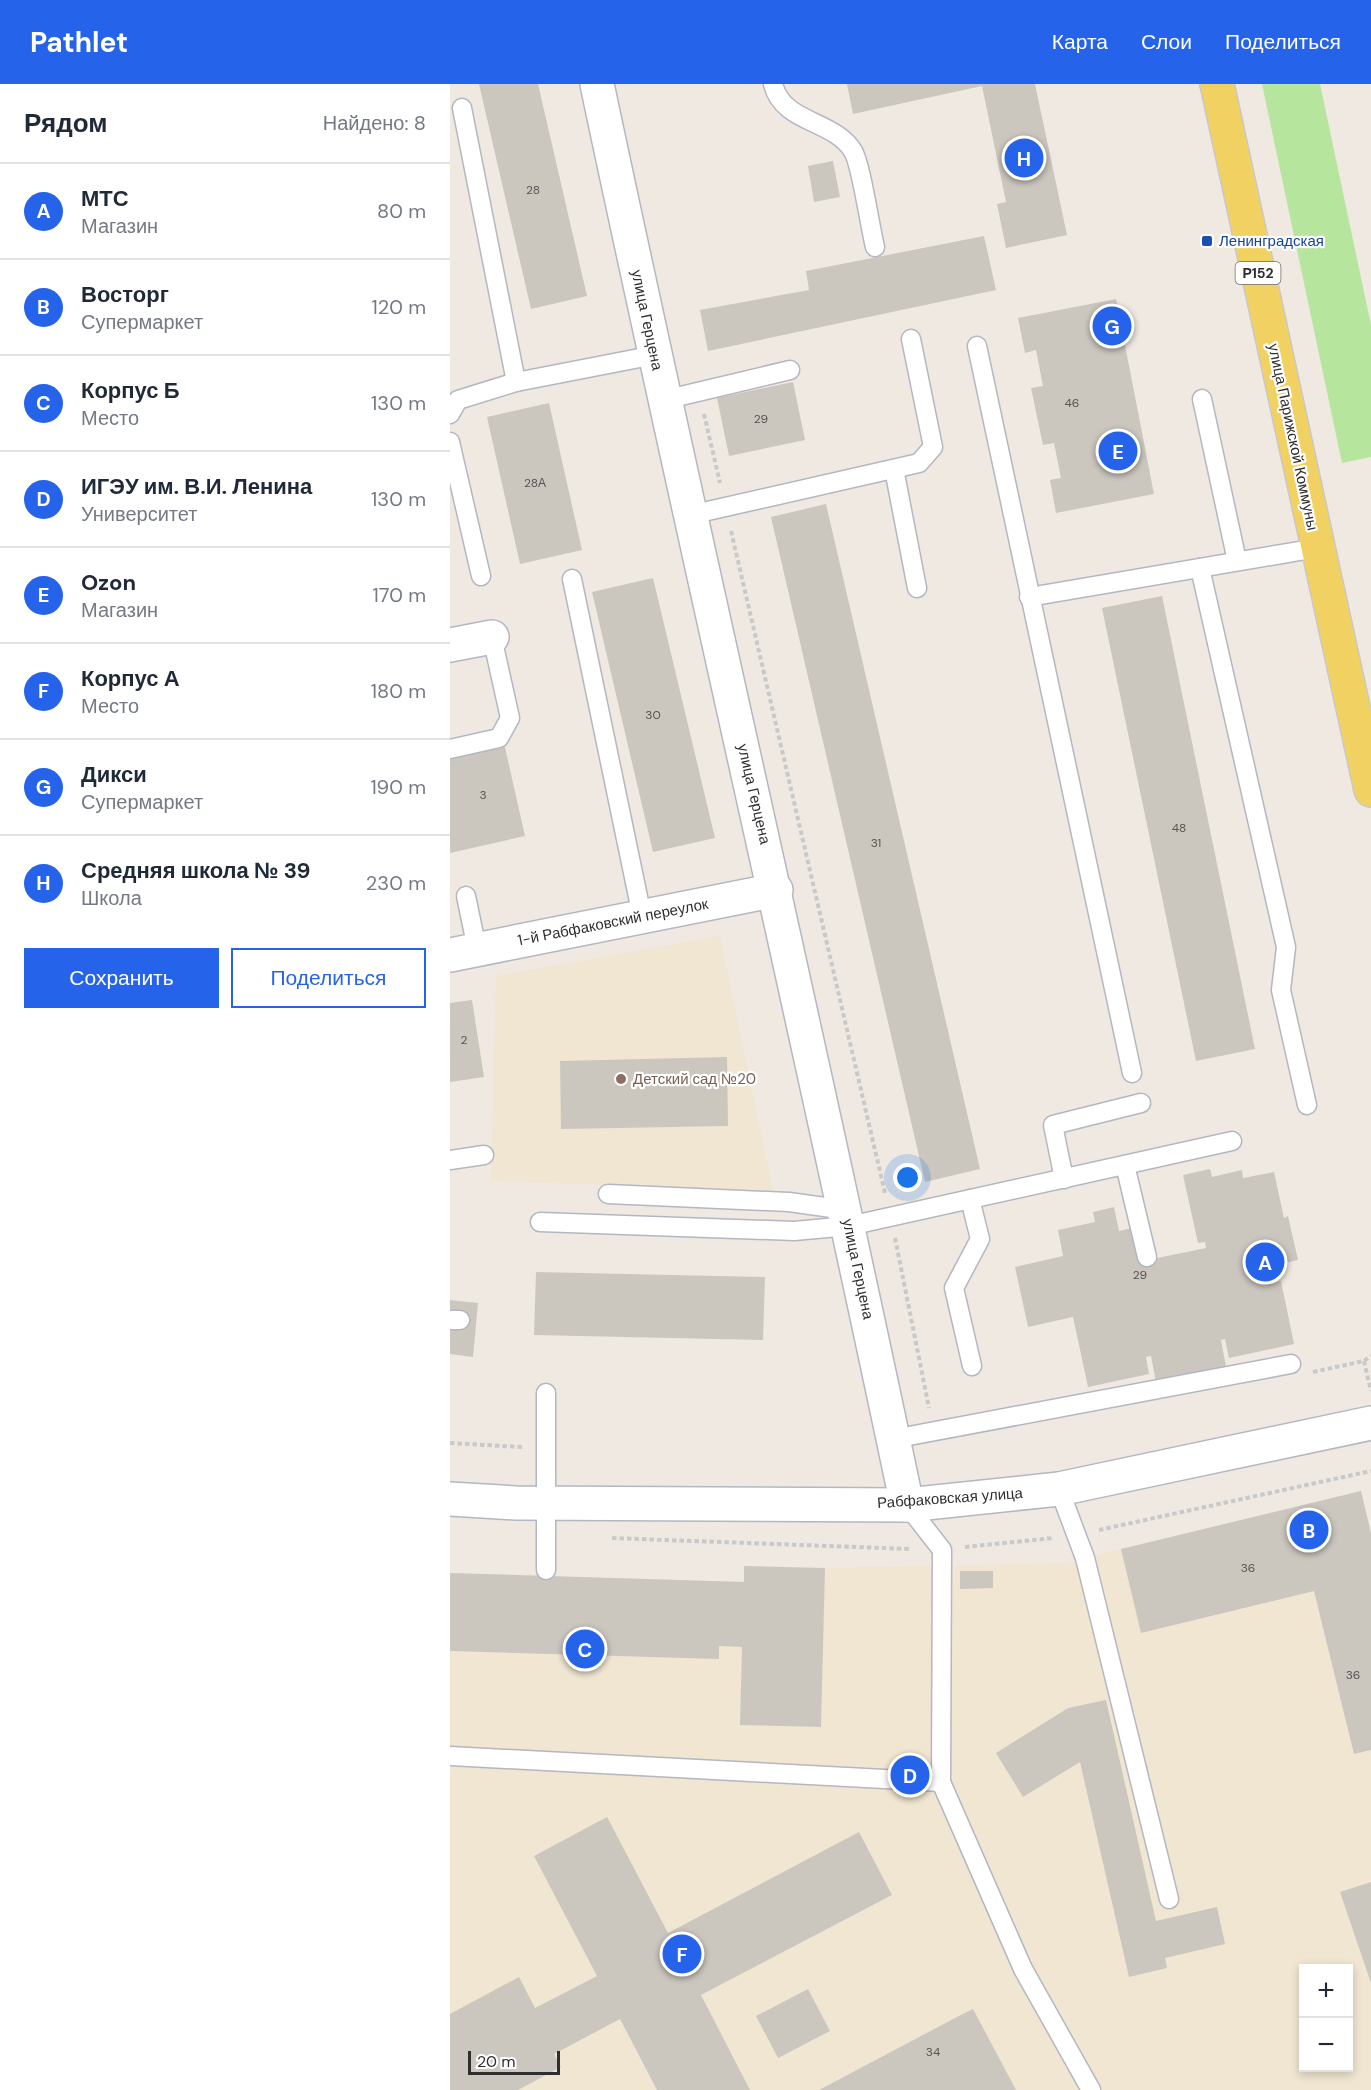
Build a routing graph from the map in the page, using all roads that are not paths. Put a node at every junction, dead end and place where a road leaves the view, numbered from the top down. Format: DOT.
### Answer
graph roads {
  1 [pos="597,84"];
  2 [pos="773,84"];
  3 [pos="1217,84"];
  4 [pos="462,108"];
  5 [pos="875,247"];
  6 [pos="911,339"];
  7 [pos="977,346"];
  8 [pos="655,355"];
  9 [pos="790,370"];
  10 [pos="516,382"];
  11 [pos="1202,399"];
  12 [pos="664,400"];
  13 [pos="450,414"];
  14 [pos="450,442"];
  15 [pos="894,469"];
  16 [pos="690,515"];
  17 [pos="1317,548"];
  18 [pos="1237,561"];
  19 [pos="1200,568"];
  20 [pos="481,576"];
  21 [pos="572,579"];
  22 [pos="917,588"];
  23 [pos="1029,597"];
  24 [pos="492,637"];
  25 [pos="450,645"];
  26 [pos="450,749"];
  27 [pos="1371,790"];
  28 [pos="776,890"];
  29 [pos="466,896"];
  30 [pos="642,916"];
  31 [pos="464,952"];
  32 [pos="1132,1073"];
  33 [pos="1141,1103"];
  34 [pos="1307,1105"];
  35 [pos="1232,1142"];
  36 [pos="484,1155"];
  37 [pos="450,1160"];
  38 [pos="1125,1165"];
  39 [pos="1064,1179"];
  40 [pos="608,1194"];
  41 [pos="970,1199"];
  42 [pos="848,1218"];
  43 [pos="540,1222"];
  44 [pos="1147,1257"];
  45 [pos="972,1366"];
  46 [pos="1299,1369"];
  47 [pos="546,1393"];
  48 [pos="1371,1423"];
  49 [pos="893,1439"];
  50 [pos="1059,1490"];
  51 [pos="450,1499"];
  52 [pos="545,1503"];
  53 [pos="907,1505"];
  54 [pos="546,1570"];
  55 [pos="450,1756"];
  56 [pos="941,1782"];
  57 [pos="1169,1899"];
  58 [pos="1090,2090"];
  1 -- 8 [label="street, улица Герцена"];
  2 -- 5 [label="lane"];
  3 -- 17 [label="main road, улица Парижской Коммуны / Р152"];
  4 -- 10 [label="lane"];
  6 -- 15 [label="lane"];
  7 -- 23 [label="lane"];
  8 -- 10 [label="lane"];
  8 -- 12 [label="street, улица Герцена"];
  9 -- 12 [label="lane"];
  10 -- 13 [label="lane"];
  11 -- 18 [label="lane"];
  12 -- 16 [label="street, улица Герцена"];
  14 -- 20 [label="lane"];
  15 -- 16 [label="lane"];
  15 -- 22 [label="lane"];
  16 -- 28 [label="street, улица Герцена"];
  17 -- 18 [label="lane"];
  17 -- 27 [label="main road, улица Парижской Коммуны / Р152"];
  18 -- 19 [label="lane"];
  19 -- 23 [label="lane"];
  19 -- 34 [label="lane"];
  21 -- 30 [label="lane"];
  23 -- 32 [label="lane"];
  24 -- 25 [label="street"];
  24 -- 26 [label="lane"];
  28 -- 30 [label="street, 1-й Рабфаковский переулок"];
  28 -- 42 [label="street, улица Герцена"];
  29 -- 31 [label="lane"];
  30 -- 31 [label="street, 1-й Рабфаковский переулок"];
  33 -- 39 [label="lane"];
  35 -- 38 [label="lane"];
  36 -- 37 [label="lane"];
  38 -- 39 [label="lane"];
  38 -- 44 [label="lane"];
  39 -- 41 [label="lane"];
  40 -- 42 [label="lane"];
  41 -- 42 [label="lane"];
  41 -- 45 [label="lane"];
  42 -- 43 [label="lane"];
  42 -- 49 [label="street, улица Герцена"];
  46 -- 49 [label="lane"];
  47 -- 52 [label="lane"];
  48 -- 50 [label="street, Рабфаковская улица"];
  49 -- 53 [label="street, улица Герцена"];
  50 -- 53 [label="street, Рабфаковская улица"];
  50 -- 57 [label="lane"];
  51 -- 52 [label="street, Рабфаковская улица"];
  52 -- 53 [label="street, Рабфаковская улица"];
  52 -- 54 [label="lane"];
  53 -- 56 [label="lane"];
  55 -- 56 [label="lane"];
  56 -- 58 [label="lane"];
}
